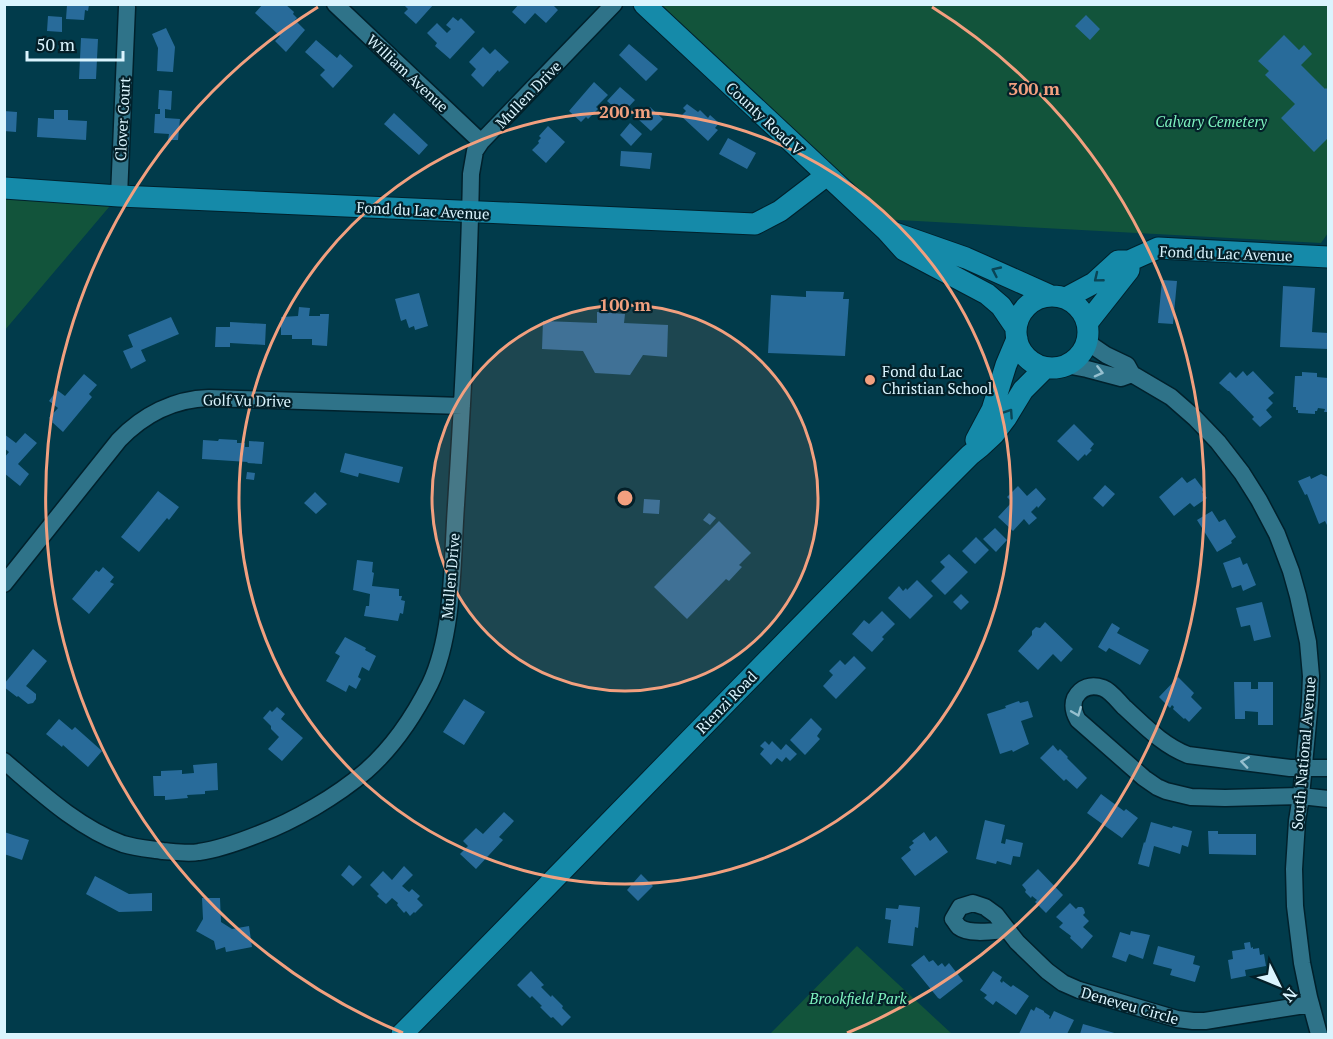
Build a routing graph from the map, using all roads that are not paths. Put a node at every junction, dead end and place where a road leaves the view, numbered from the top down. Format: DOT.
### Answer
graph roads {
  1 [pos="335,4"];
  2 [pos="614,4"];
  3 [pos="644,4"];
  4 [pos="127,7"];
  5 [pos="481,142"];
  6 [pos="827,175"];
  7 [pos="4,188"];
  8 [pos="119,196"];
  9 [pos="470,212"];
  10 [pos="886,230"];
  11 [pos="1329,257"];
  12 [pos="1129,261"];
  13 [pos="1057,296"];
  14 [pos="1088,332"];
  15 [pos="1016,334"];
  16 [pos="1066,365"];
  17 [pos="1045,368"];
  18 [pos="1132,374"];
  19 [pos="462,406"];
  20 [pos="970,454"];
  21 [pos="4,584"];
  22 [pos="4,761"];
  23 [pos="1303,768"];
  24 [pos="1329,768"];
  25 [pos="1301,796"];
  26 [pos="1329,799"];
  27 [pos="1007,930"];
  28 [pos="1311,1005"];
  29 [pos="402,1035"];
  30 [pos="1319,1035"];
  1 -- 5 [label="street, William Avenue"];
  2 -- 5 [label="street, Mullen Drive"];
  3 -- 6 [label="main road, County Road V"];
  4 -- 8 [label="street, Clover Court"];
  5 -- 9 [label="street, Mullen Drive"];
  6 -- 9 [label="main road, Fond du Lac Avenue"];
  6 -- 10 [label="main road, County Road V"];
  7 -- 8 [label="main road, Fond du Lac Avenue"];
  8 -- 9 [label="main road, Fond du Lac Avenue"];
  9 -- 19 [label="street, Mullen Drive"];
  13 -- 10 [label="main road, one-way"];
  10 -- 15 [label="main road"];
  11 -- 12 [label="main road, Fond du Lac Avenue"];
  12 -- 13 [label="main road, Fond du Lac Avenue, one-way"];
  12 -- 14 [label="main road"];
  13 -- 14 [label="main road"];
  13 -- 15 [label="main road"];
  14 -- 16 [label="main road"];
  14 -- 18 [label="street, South National Avenue"];
  15 -- 17 [label="main road"];
  15 -- 20 [label="main road"];
  16 -- 17 [label="main road"];
  16 -- 18 [label="street, one-way"];
  20 -- 17 [label="main road, Rienzi Road, one-way"];
  18 -- 23 [label="street, South National Avenue"];
  19 -- 21 [label="street, Golf Vu Drive"];
  19 -- 22 [label="street, Mullen Drive"];
  20 -- 29 [label="main road, Rienzi Road"];
  23 -- 24 [label="street"];
  23 -- 25 [label="street, South National Avenue"];
  23 -- 25 [label="street, one-way"];
  25 -- 26 [label="street"];
  25 -- 28 [label="street, South National Avenue"];
  27 -- 28 [label="street, Deneveu Circle"];
  28 -- 30 [label="street, South National Avenue"];
}
